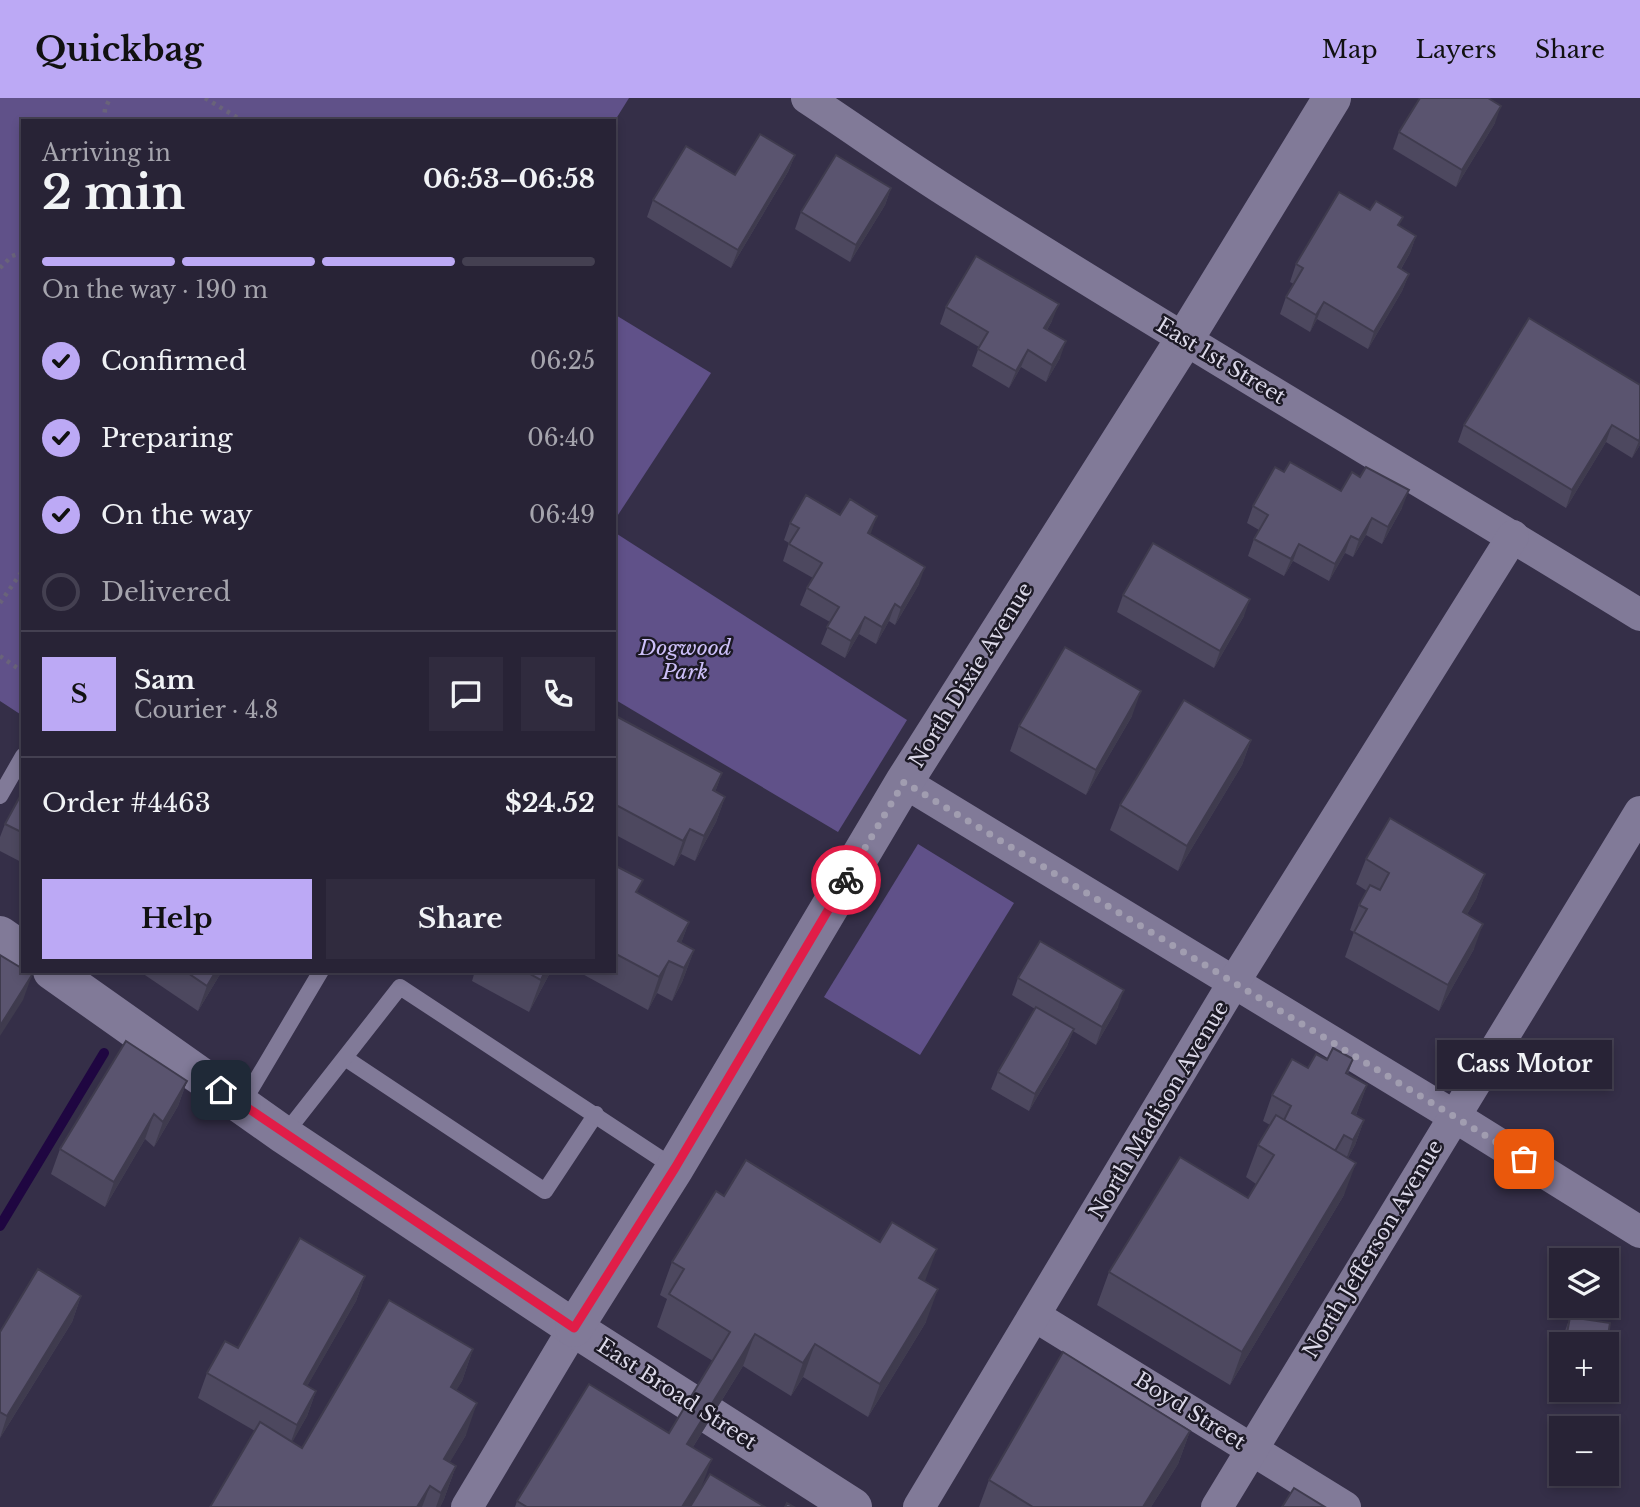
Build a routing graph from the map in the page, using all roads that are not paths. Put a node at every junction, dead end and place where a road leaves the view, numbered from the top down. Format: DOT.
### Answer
graph roads {
  1 [pos="807,98"];
  2 [pos="1332,98"];
  3 [pos="1184,340"];
  4 [pos="1513,536"];
  5 [pos="1640,615"];
  6 [pos="21,759"];
  7 [pos="904,782"];
  8 [pos="0,796"];
  9 [pos="1640,812"];
  10 [pos="0,935"];
  11 [pos="21,950"];
  12 [pos="57,973"];
  13 [pos="320,973"];
  14 [pos="1234,982"];
  15 [pos="345,1058"];
  16 [pos="242,1105"];
  17 [pos="596,1114"];
  18 [pos="1454,1116"];
  19 [pos="284,1135"];
  20 [pos="675,1168"];
  21 [pos="1640,1233"];
  22 [pos="1035,1316"];
  23 [pos="574,1328"];
  24 [pos="1251,1449"];
  25 [pos="467,1507"];
  26 [pos="853,1507"];
  27 [pos="919,1507"];
  28 [pos="1217,1507"];
  29 [pos="1345,1507"];
  1 -- 3 [label="street, East 1st Street"];
  2 -- 3 [label="street, North Dixie Avenue"];
  3 -- 4 [label="street, East 1st Street"];
  3 -- 7 [label="street, North Dixie Avenue"];
  4 -- 5 [label="street, East 1st Street"];
  4 -- 14 [label="street, North Madison Avenue"];
  6 -- 8 [label="lane"];
  7 -- 14 [label="street"];
  7 -- 20 [label="street, North Dixie Avenue"];
  9 -- 18 [label="street, North Jefferson Avenue"];
  10 -- 11 [label="street"];
  12 -- 16 [label="street, East Broad Street"];
  13 -- 16 [label="lane"];
  14 -- 18 [label="street"];
  14 -- 22 [label="street, North Madison Avenue"];
  15 -- 17 [label="lane"];
  15 -- 17 [label="lane"];
  15 -- 19 [label="lane"];
  16 -- 19 [label="street, East Broad Street"];
  17 -- 20 [label="lane"];
  18 -- 21 [label="street"];
  18 -- 24 [label="street, North Jefferson Avenue"];
  19 -- 23 [label="street, East Broad Street"];
  20 -- 23 [label="street, North Dixie Avenue"];
  22 -- 24 [label="street, Boyd Street"];
  22 -- 27 [label="street, North Madison Avenue"];
  23 -- 25 [label="street"];
  23 -- 26 [label="street, East Broad Street"];
  24 -- 28 [label="street, North Jefferson Avenue"];
  24 -- 29 [label="street, Boyd Street"];
}
